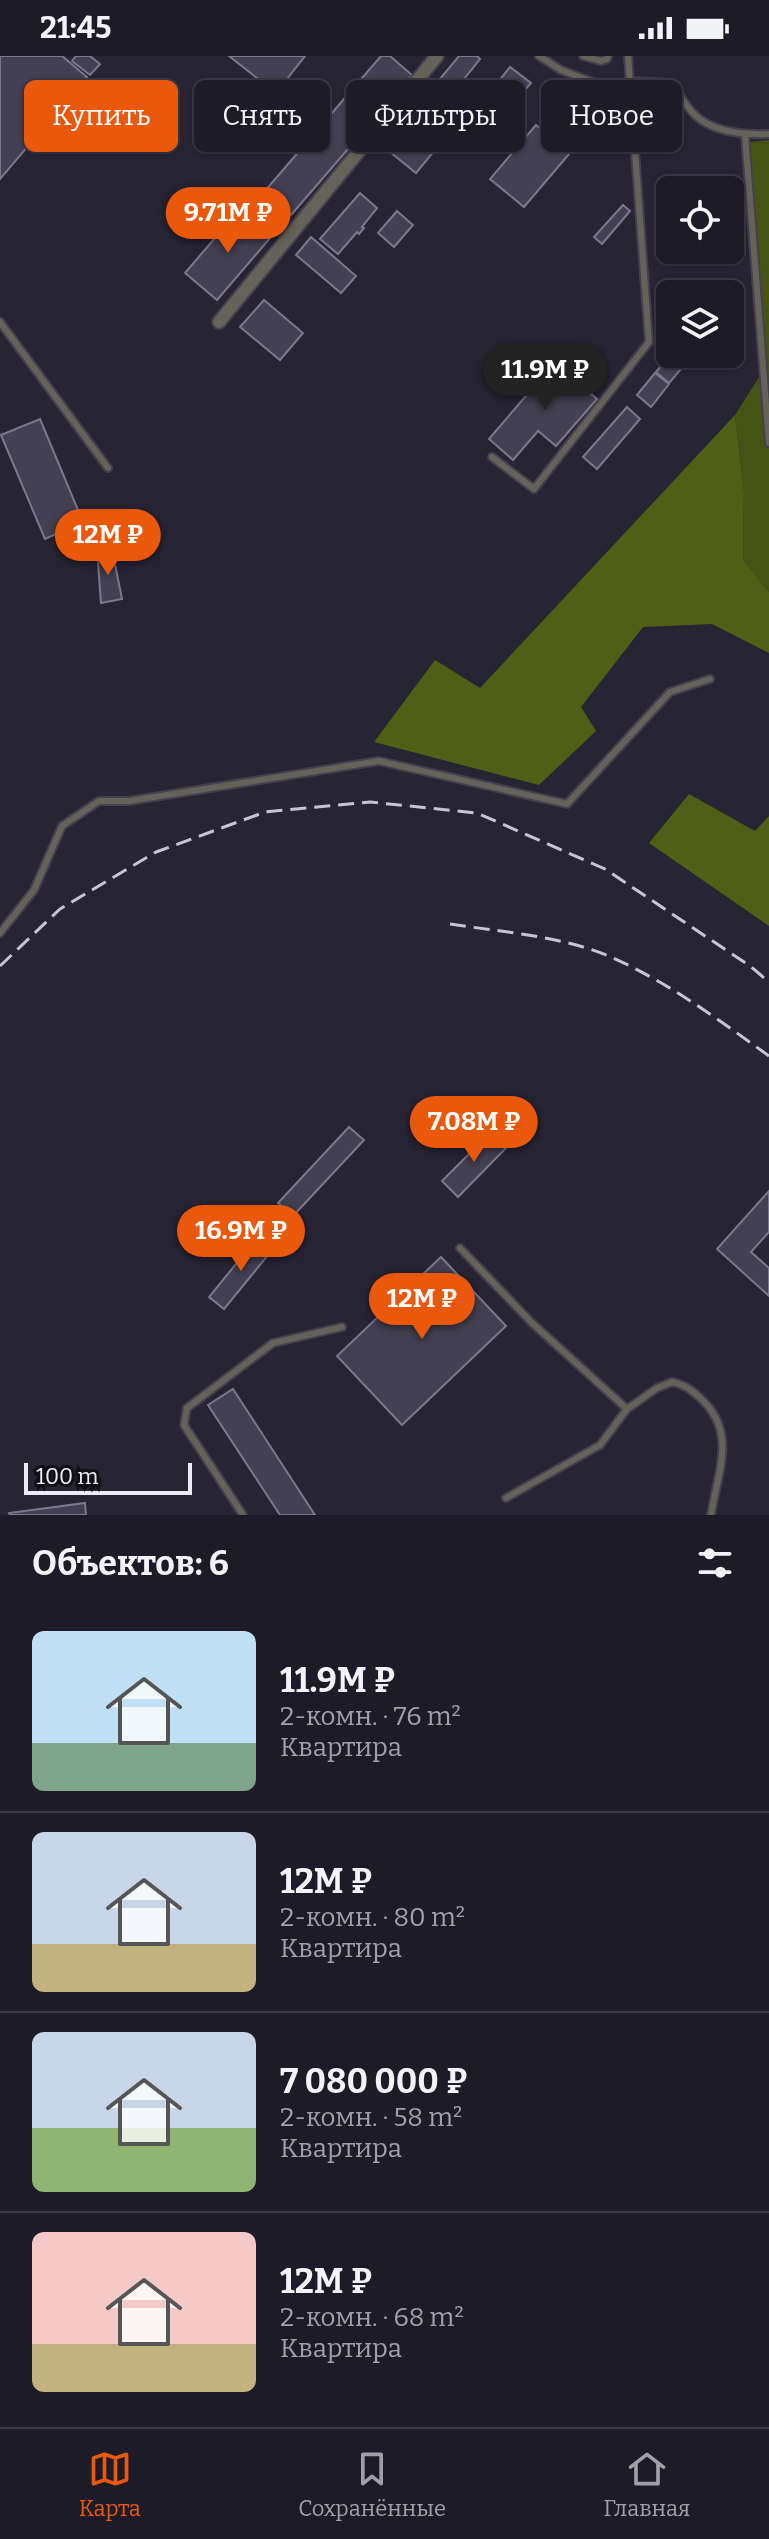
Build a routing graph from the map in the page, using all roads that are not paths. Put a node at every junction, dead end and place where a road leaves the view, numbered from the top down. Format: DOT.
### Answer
graph roads {
  1 [pos="437,56"];
  2 [pos="539,56"];
  3 [pos="583,56"];
  4 [pos="608,56"];
  5 [pos="628,56"];
  6 [pos="417,80"];
  7 [pos="587,80"];
  8 [pos="630,80"];
  9 [pos="682,97"];
  10 [pos="769,134"];
  11 [pos="745,135"];
  12 [pos="358,152"];
  13 [pos="635,152"];
  14 [pos="0,322"];
  15 [pos="219,322"];
  16 [pos="769,443"];
  17 [pos="492,457"];
  18 [pos="108,468"];
  19 [pos="710,679"];
  20 [pos="0,933"];
  21 [pos="460,1248"];
  22 [pos="342,1327"];
  23 [pos="627,1409"];
  24 [pos="506,1498"];
  25 [pos="243,1515"];
  26 [pos="711,1515"];
  1 -- 6 [label="street"];
  2 -- 7 [label="lane"];
  3 -- 4 [label="lane"];
  5 -- 8 [label="lane"];
  9 -- 11 [label="lane"];
  10 -- 11 [label="lane"];
  11 -- 16 [label="lane"];
  12 -- 15 [label="street"];
  13 -- 17 [label="lane"];
  14 -- 18 [label="lane"];
  19 -- 20 [label="lane"];
  21 -- 23 [label="lane"];
  22 -- 25 [label="lane"];
  23 -- 24 [label="lane"];
  23 -- 26 [label="lane"];
}
